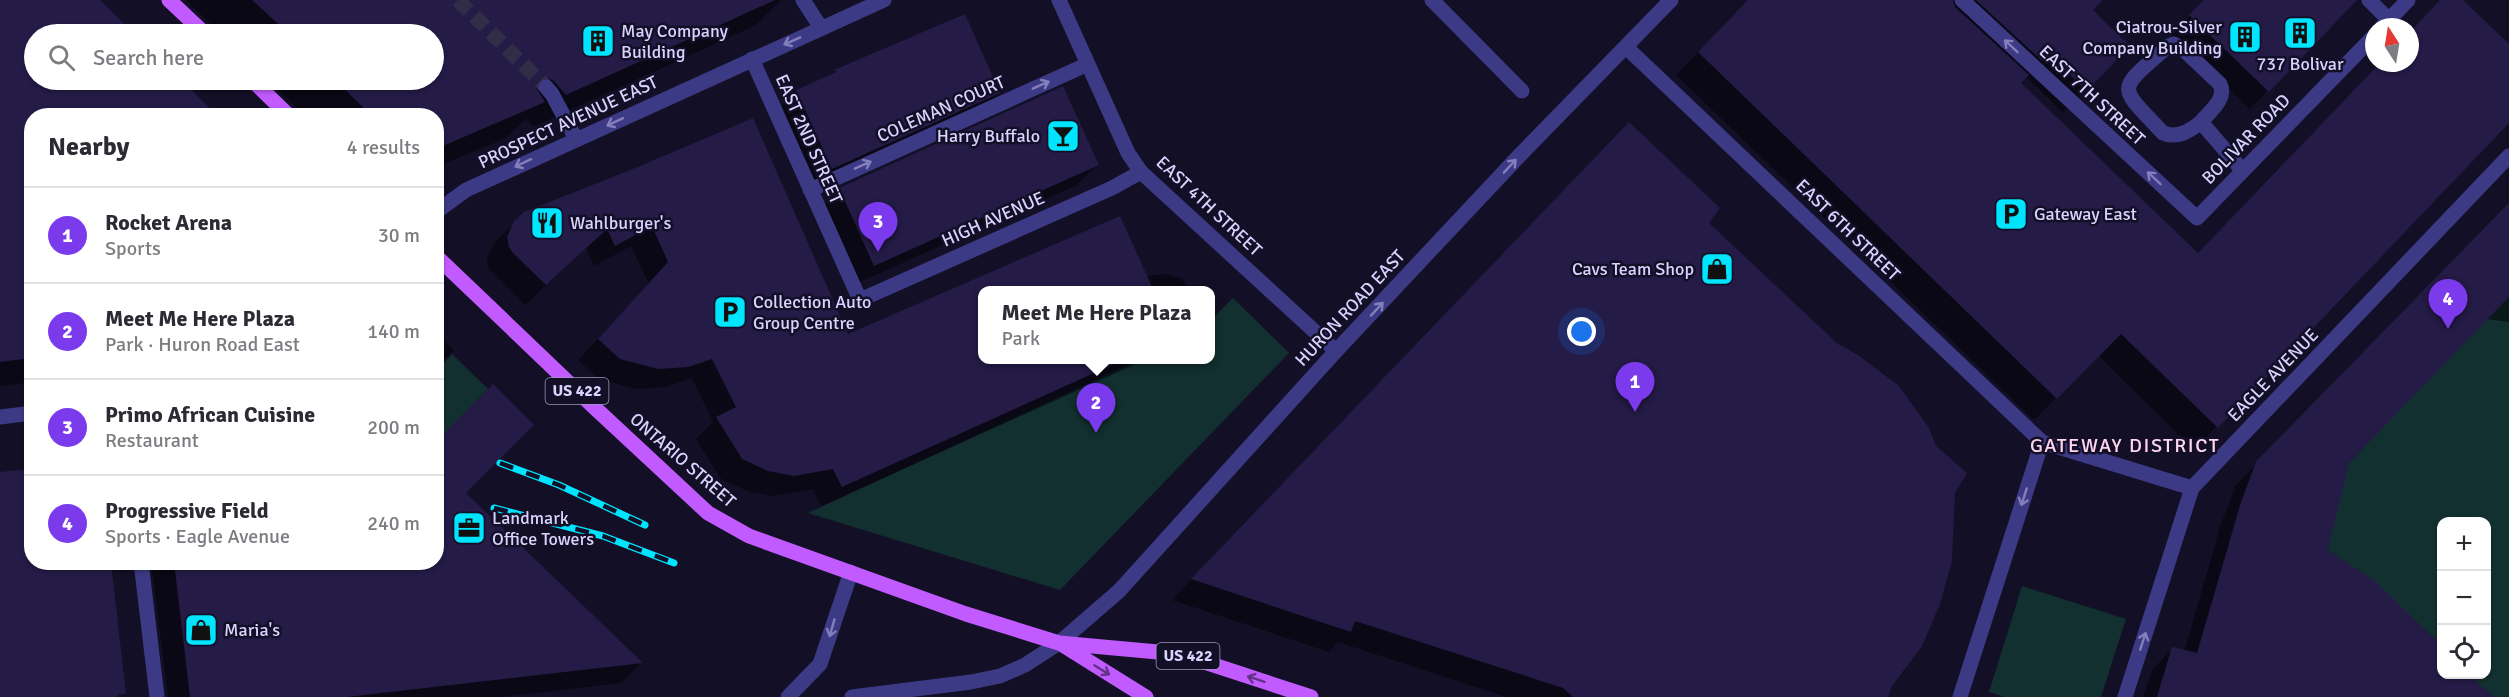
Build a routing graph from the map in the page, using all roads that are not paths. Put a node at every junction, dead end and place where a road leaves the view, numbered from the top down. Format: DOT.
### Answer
graph roads {
  1 [pos="169,0"];
  2 [pos="803,0"];
  3 [pos="884,0"];
  4 [pos="1059,0"];
  5 [pos="1432,0"];
  6 [pos="1671,0"];
  7 [pos="1962,0"];
  8 [pos="2368,0"];
  9 [pos="2408,0"];
  10 [pos="2382,18"];
  11 [pos="2391,18"];
  12 [pos="194,24"];
  13 [pos="820,28"];
  14 [pos="2365,45"];
  15 [pos="1626,47"];
  16 [pos="752,59"];
  17 [pos="1088,64"];
  18 [pos="546,87"];
  19 [pos="262,90"];
  20 [pos="1521,91"];
  21 [pos="281,108"];
  22 [pos="2201,122"];
  23 [pos="576,139"];
  24 [pos="2509,156"];
  25 [pos="2243,171"];
  26 [pos="1142,172"];
  27 [pos="810,190"];
  28 [pos="444,206"];
  29 [pos="2197,218"];
  30 [pos="444,264"];
  31 [pos="860,300"];
  32 [pos="1336,351"];
  33 [pos="24,415"];
  34 [pos="0,417"];
  35 [pos="2042,442"];
  36 [pos="2193,488"];
  37 [pos="142,570"];
  38 [pos="851,572"];
  39 [pos="1059,643"];
  40 [pos="157,697"];
  41 [pos="788,697"];
  42 [pos="852,697"];
  43 [pos="1146,697"];
  44 [pos="1311,697"];
  45 [pos="1960,697"];
  46 [pos="2125,697"];
  1 -- 12 [label="main road"];
  2 -- 13 [label="street"];
  3 -- 13 [label="street, PROSPECT AVENUE EAST"];
  4 -- 17 [label="street, EAST 4TH STREET"];
  5 -- 20 [label="street"];
  6 -- 15 [label="street, HURON ROAD EAST"];
  29 -- 7 [label="street, EAST 7TH STREET, one-way"];
  8 -- 10 [label="street"];
  9 -- 11 [label="street"];
  13 -- 16 [label="street, PROSPECT AVENUE EAST, one-way"];
  14 -- 25 [label="street, BOLIVAR ROAD"];
  32 -- 15 [label="street, HURON ROAD EAST, one-way"];
  15 -- 35 [label="street, EAST 6TH STREET"];
  16 -- 23 [label="street, PROSPECT AVENUE EAST, one-way"];
  16 -- 27 [label="street, EAST 2ND STREET"];
  17 -- 26 [label="street, EAST 4TH STREET"];
  27 -- 17 [label="street, COLEMAN COURT, one-way"];
  18 -- 23 [label="street"];
  19 -- 21 [label="main road"];
  22 -- 22 [label="street"];
  22 -- 25 [label="street"];
  23 -- 28 [label="street, PROSPECT AVENUE EAST, one-way"];
  24 -- 36 [label="street, EAGLE AVENUE"];
  25 -- 29 [label="street, BOLIVAR ROAD"];
  26 -- 31 [label="street, HIGH AVENUE"];
  26 -- 32 [label="street, EAST 4TH STREET"];
  27 -- 31 [label="street, EAST 2ND STREET"];
  30 -- 38 [label="main road, ONTARIO STREET / US 422"];
  32 -- 39 [label="street, HURON ROAD EAST"];
  33 -- 34 [label="street"];
  35 -- 36 [label="street, EAST 6TH STREET"];
  35 -- 45 [label="street, one-way"];
  46 -- 36 [label="street, EAGLE AVENUE, one-way"];
  37 -- 40 [label="street"];
  38 -- 39 [label="main road, ONTARIO STREET / US 422"];
  38 -- 41 [label="street, one-way"];
  39 -- 42 [label="street, HURON ROAD EAST"];
  39 -- 43 [label="main road, ONTARIO STREET / US 422, one-way"];
  44 -- 39 [label="main road, ONTARIO STREET / US 422, one-way"];
}
